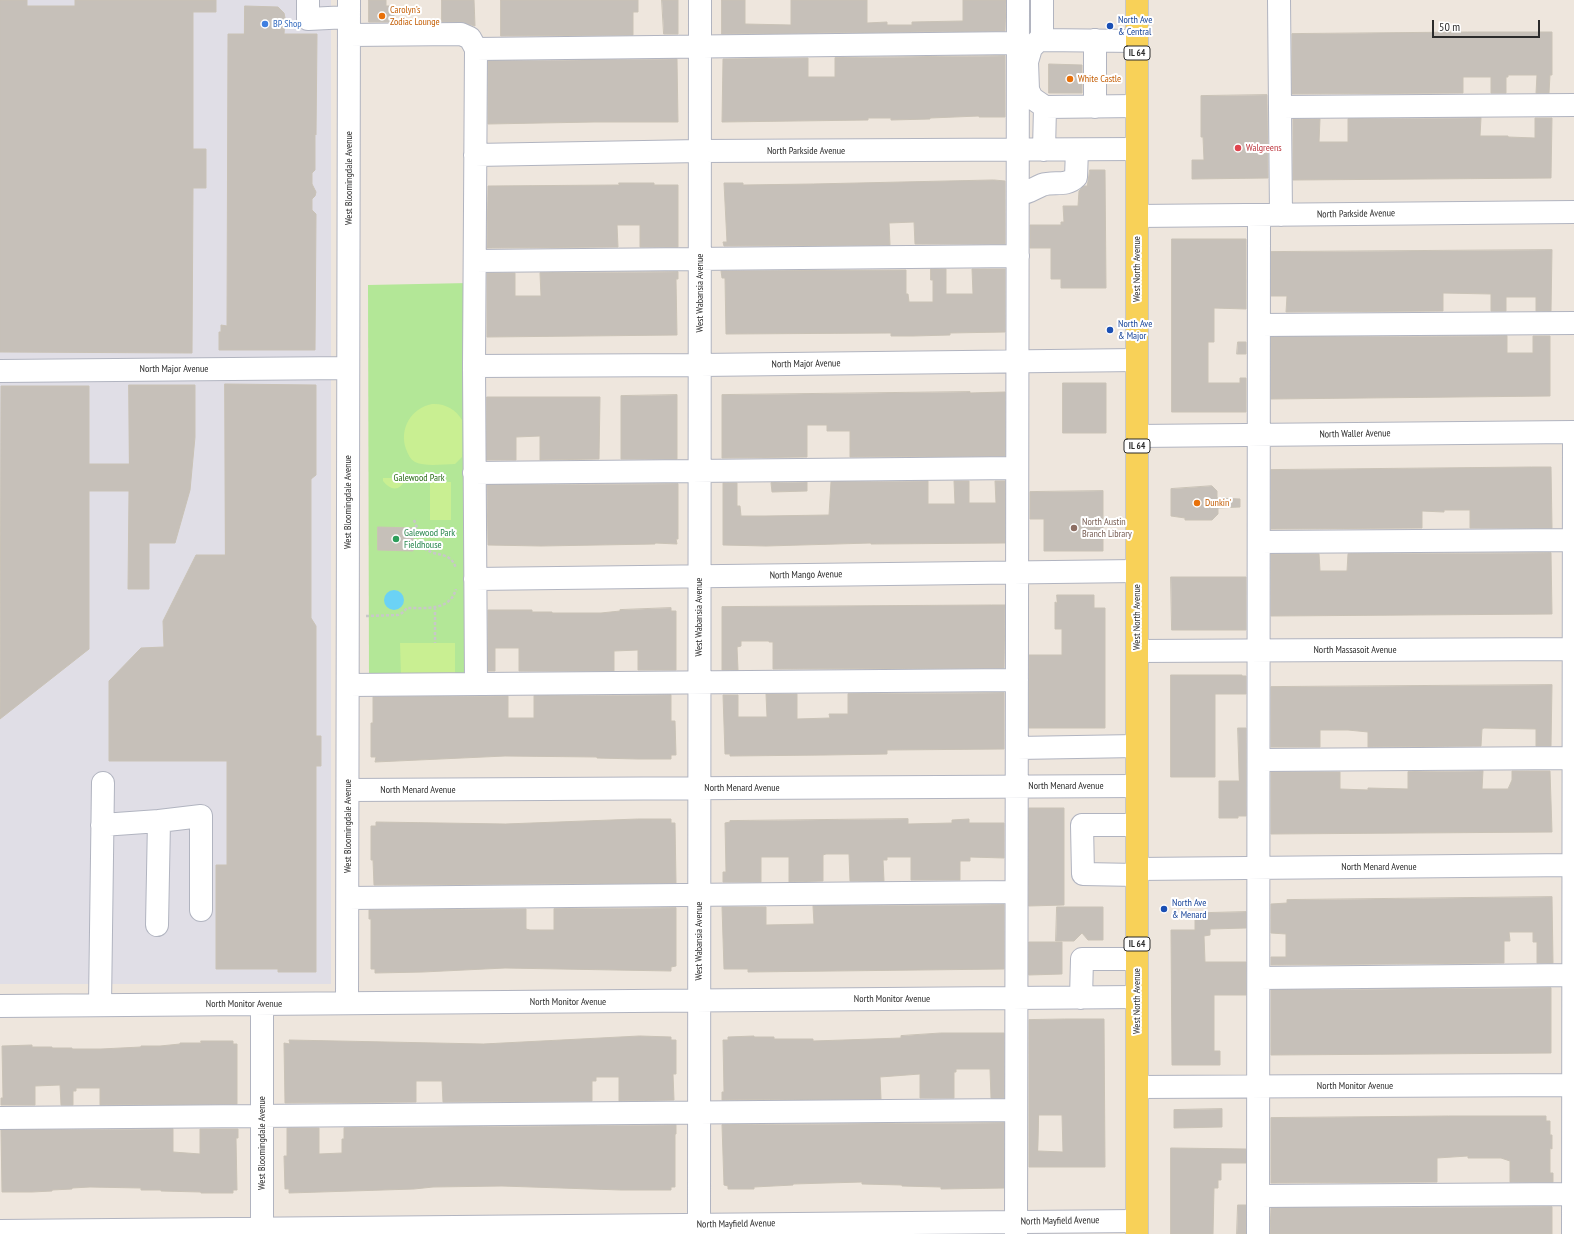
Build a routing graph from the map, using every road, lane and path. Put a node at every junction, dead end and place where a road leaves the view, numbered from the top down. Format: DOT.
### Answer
graph roads {
  1 [pos="308,0"];
  2 [pos="700,0"];
  3 [pos="1018,0"];
  4 [pos="1042,0"];
  5 [pos="1137,0"];
  6 [pos="1280,0"];
  7 [pos="349,17"];
  8 [pos="1095,40"];
  9 [pos="1033,41"];
  10 [pos="1137,41"];
  11 [pos="700,46"];
  12 [pos="476,49"];
  13 [pos="1574,105"];
  14 [pos="1137,106"];
  15 [pos="1044,107"];
  16 [pos="1095,107"];
  17 [pos="1281,107"];
  18 [pos="1137,149"];
  19 [pos="1018,150"];
  20 [pos="1044,150"];
  21 [pos="1077,150"];
  22 [pos="700,151"];
  23 [pos="475,155"];
  24 [pos="1018,194"];
  25 [pos="1574,212"];
  26 [pos="1259,215"];
  27 [pos="1281,215"];
  28 [pos="1137,216"];
  29 [pos="1018,256"];
  30 [pos="700,259"];
  31 [pos="475,261"];
  32 [pos="1574,308"];
  33 [pos="1574,323"];
  34 [pos="1259,325"];
  35 [pos="1574,338"];
  36 [pos="1137,360"];
  37 [pos="1018,362"];
  38 [pos="700,365"];
  39 [pos="474,366"];
  40 [pos="348,368"];
  41 [pos="0,371"];
  42 [pos="1574,432"];
  43 [pos="1259,435"];
  44 [pos="1137,436"];
  45 [pos="1017,468"];
  46 [pos="700,471"];
  47 [pos="474,473"];
  48 [pos="414,520"];
  49 [pos="1574,540"];
  50 [pos="1259,542"];
  51 [pos="1137,571"];
  52 [pos="1017,573"];
  53 [pos="699,576"];
  54 [pos="463,577"];
  55 [pos="435,608"];
  56 [pos="366,616"];
  57 [pos="435,643"];
  58 [pos="1574,649"];
  59 [pos="1259,650"];
  60 [pos="1137,651"];
  61 [pos="1017,680"];
  62 [pos="699,682"];
  63 [pos="476,684"];
  64 [pos="348,685"];
  65 [pos="1137,746"];
  66 [pos="1017,748"];
  67 [pos="1574,758"];
  68 [pos="1259,760"];
  69 [pos="103,783"];
  70 [pos="1017,786"];
  71 [pos="1137,786"];
  72 [pos="699,788"];
  73 [pos="348,790"];
  74 [pos="159,821"];
  75 [pos="1137,824"];
  76 [pos="102,825"];
  77 [pos="1574,865"];
  78 [pos="1259,868"];
  79 [pos="1137,872"];
  80 [pos="1016,892"];
  81 [pos="699,895"];
  82 [pos="348,898"];
  83 [pos="201,910"];
  84 [pos="157,925"];
  85 [pos="1137,959"];
  86 [pos="1574,975"];
  87 [pos="1258,978"];
  88 [pos="1137,997"];
  89 [pos="1016,998"];
  90 [pos="1081,998"];
  91 [pos="699,1001"];
  92 [pos="348,1003"];
  93 [pos="262,1004"];
  94 [pos="100,1005"];
  95 [pos="0,1006"];
  96 [pos="1574,1085"];
  97 [pos="1259,1086"];
  98 [pos="1137,1087"];
  99 [pos="1016,1110"];
  100 [pos="699,1113"];
  101 [pos="262,1116"];
  102 [pos="0,1118"];
  103 [pos="1574,1194"];
  104 [pos="1258,1196"];
  105 [pos="1137,1227"];
  106 [pos="1016,1228"];
  107 [pos="699,1229"];
  108 [pos="0,1231"];
  109 [pos="262,1231"];
  110 [pos="1258,1234"];
  111 [pos="1574,1234"];
  1 -- 7 [label="street"];
  2 -- 11 [label="street, West Wabansia Avenue"];
  3 -- 9 [label="street"];
  4 -- 9 [label="street"];
  5 -- 10 [label="main road, West North Avenue / IL 64"];
  6 -- 17 [label="street"];
  7 -- 12 [label="street"];
  7 -- 40 [label="street, West Bloomingdale Avenue"];
  8 -- 9 [label="street"];
  8 -- 10 [label="street"];
  8 -- 16 [label="street"];
  9 -- 11 [label="street"];
  9 -- 15 [label="street"];
  9 -- 19 [label="street"];
  10 -- 14 [label="main road, West North Avenue / IL 64"];
  11 -- 12 [label="street"];
  11 -- 22 [label="street, West Wabansia Avenue"];
  12 -- 23 [label="street"];
  13 -- 17 [label="street"];
  14 -- 16 [label="street"];
  14 -- 18 [label="main road, West North Avenue / IL 64"];
  15 -- 16 [label="street"];
  15 -- 20 [label="street"];
  17 -- 27 [label="street"];
  18 -- 21 [label="street, North Parkside Avenue"];
  18 -- 28 [label="main road, West North Avenue / IL 64"];
  19 -- 20 [label="street, North Parkside Avenue"];
  19 -- 22 [label="street, North Parkside Avenue"];
  19 -- 24 [label="street"];
  20 -- 21 [label="street, North Parkside Avenue"];
  21 -- 24 [label="street"];
  22 -- 23 [label="street, North Parkside Avenue"];
  22 -- 30 [label="street, West Wabansia Avenue"];
  23 -- 31 [label="street"];
  24 -- 29 [label="street"];
  25 -- 27 [label="street, North Parkside Avenue"];
  26 -- 27 [label="street, North Parkside Avenue"];
  26 -- 28 [label="street, North Parkside Avenue"];
  26 -- 34 [label="street"];
  28 -- 36 [label="main road, West North Avenue / IL 64"];
  29 -- 30 [label="street"];
  29 -- 37 [label="street"];
  30 -- 31 [label="street"];
  30 -- 38 [label="street, West Wabansia Avenue"];
  31 -- 39 [label="street"];
  32 -- 33 [label="street"];
  33 -- 34 [label="street"];
  33 -- 35 [label="street"];
  34 -- 43 [label="street"];
  36 -- 37 [label="street, North Major Avenue"];
  36 -- 44 [label="main road, West North Avenue / IL 64"];
  37 -- 38 [label="street, North Major Avenue"];
  37 -- 45 [label="street"];
  38 -- 39 [label="street, North Major Avenue"];
  38 -- 46 [label="street, West Wabansia Avenue"];
  39 -- 47 [label="street"];
  40 -- 41 [label="street, North Major Avenue"];
  40 -- 64 [label="street, West Bloomingdale Avenue"];
  42 -- 43 [label="street, North Waller Avenue"];
  42 -- 49 [label="street"];
  43 -- 44 [label="street, North Waller Avenue"];
  43 -- 50 [label="street"];
  44 -- 51 [label="main road, West North Avenue / IL 64"];
  45 -- 46 [label="street"];
  45 -- 52 [label="street"];
  46 -- 47 [label="street"];
  46 -- 53 [label="street, West Wabansia Avenue"];
  47 -- 54 [label="street"];
  48 -- 54 [label="path"];
  49 -- 50 [label="street"];
  49 -- 58 [label="street"];
  50 -- 59 [label="street"];
  51 -- 52 [label="street, North Mango Avenue"];
  51 -- 60 [label="main road, West North Avenue / IL 64"];
  52 -- 53 [label="street, North Mango Avenue"];
  52 -- 61 [label="street"];
  53 -- 54 [label="street, North Mango Avenue"];
  53 -- 62 [label="street, West Wabansia Avenue"];
  54 -- 55 [label="path"];
  54 -- 63 [label="street"];
  55 -- 56 [label="path"];
  55 -- 57 [label="path"];
  58 -- 59 [label="street, North Massasoit Avenue"];
  58 -- 67 [label="street"];
  59 -- 60 [label="street, North Massasoit Avenue"];
  59 -- 68 [label="street"];
  60 -- 65 [label="main road, West North Avenue / IL 64"];
  61 -- 62 [label="street"];
  61 -- 66 [label="street"];
  62 -- 63 [label="street"];
  62 -- 72 [label="street, West Wabansia Avenue"];
  63 -- 64 [label="street"];
  64 -- 73 [label="street, West Bloomingdale Avenue"];
  65 -- 66 [label="street"];
  65 -- 71 [label="main road, West North Avenue / IL 64"];
  66 -- 70 [label="street"];
  67 -- 68 [label="street"];
  67 -- 77 [label="street"];
  68 -- 78 [label="street"];
  69 -- 76 [label="street"];
  70 -- 71 [label="street, North Menard Avenue"];
  70 -- 72 [label="street, North Menard Avenue"];
  70 -- 80 [label="street"];
  71 -- 75 [label="main road, West North Avenue / IL 64"];
  72 -- 73 [label="street, North Menard Avenue"];
  72 -- 81 [label="street, West Wabansia Avenue"];
  73 -- 82 [label="street, West Bloomingdale Avenue"];
  74 -- 76 [label="street"];
  74 -- 83 [label="street"];
  74 -- 84 [label="street"];
  75 -- 79 [label="main road, West North Avenue / IL 64"];
  75 -- 79 [label="street, North Menard Avenue"];
  76 -- 94 [label="street"];
  77 -- 78 [label="street, North Menard Avenue"];
  77 -- 86 [label="street"];
  78 -- 79 [label="street, North Menard Avenue"];
  78 -- 87 [label="street"];
  79 -- 85 [label="main road, West North Avenue / IL 64"];
  80 -- 81 [label="street"];
  80 -- 89 [label="street"];
  81 -- 82 [label="street"];
  81 -- 91 [label="street, West Wabansia Avenue"];
  82 -- 92 [label="street, West Bloomingdale Avenue"];
  85 -- 88 [label="main road, West North Avenue / IL 64"];
  85 -- 90 [label="street"];
  86 -- 87 [label="street"];
  86 -- 96 [label="street"];
  87 -- 97 [label="street"];
  88 -- 90 [label="street, North Monitor Avenue"];
  88 -- 98 [label="main road, West North Avenue / IL 64"];
  89 -- 90 [label="street, North Monitor Avenue"];
  89 -- 91 [label="street, North Monitor Avenue"];
  89 -- 99 [label="street"];
  91 -- 92 [label="street, North Monitor Avenue"];
  91 -- 100 [label="street, West Wabansia Avenue"];
  92 -- 93 [label="street, North Monitor Avenue"];
  93 -- 94 [label="street, North Monitor Avenue"];
  93 -- 101 [label="street, West Bloomingdale Avenue"];
  94 -- 95 [label="street, North Monitor Avenue"];
  96 -- 97 [label="street, North Monitor Avenue"];
  96 -- 103 [label="street"];
  97 -- 98 [label="street, North Monitor Avenue"];
  97 -- 104 [label="street"];
  98 -- 105 [label="main road, West North Avenue / IL 64"];
  99 -- 100 [label="street"];
  99 -- 106 [label="street"];
  100 -- 101 [label="street"];
  100 -- 107 [label="street, West Wabansia Avenue"];
  101 -- 102 [label="street"];
  101 -- 109 [label="street, West Bloomingdale Avenue"];
  103 -- 104 [label="street"];
  103 -- 111 [label="street"];
  104 -- 110 [label="street"];
  105 -- 106 [label="street, North Mayfield Avenue"];
  106 -- 107 [label="street, North Mayfield Avenue"];
  107 -- 109 [label="street, North Mayfield Avenue"];
  108 -- 109 [label="street, North Mayfield Avenue"];
}
